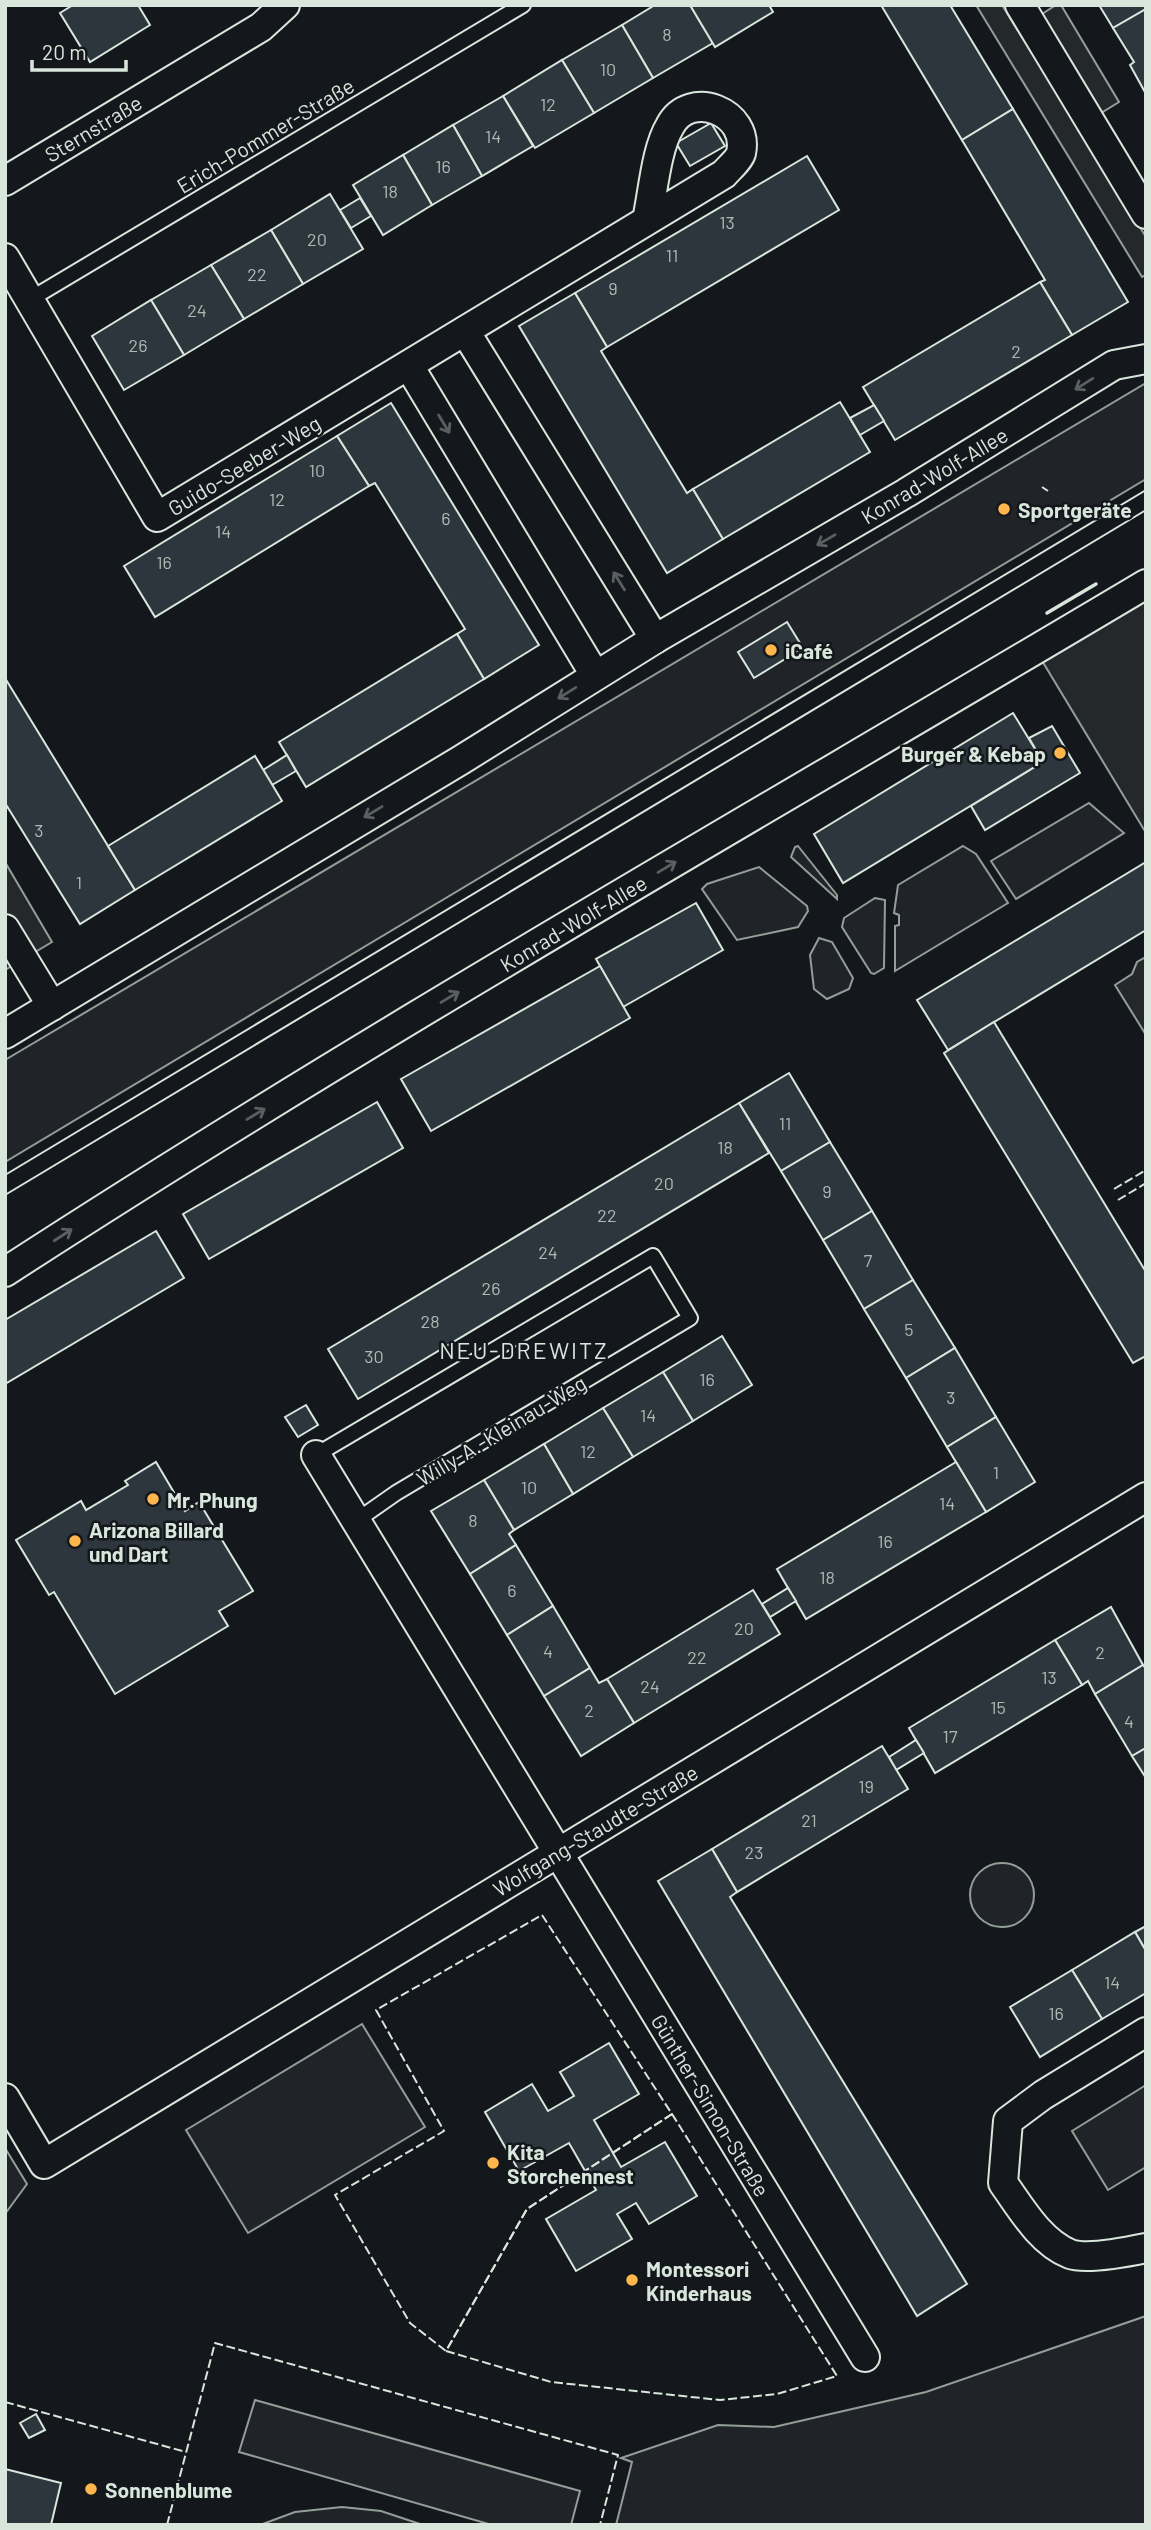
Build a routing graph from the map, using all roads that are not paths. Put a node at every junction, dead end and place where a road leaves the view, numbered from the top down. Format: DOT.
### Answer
graph roads {
  1 [pos="285,5"];
  2 [pos="523,5"];
  3 [pos="1020,5"];
  4 [pos="5,181"];
  5 [pos="1146,214"];
  6 [pos="647,220"];
  7 [pos="5,258"];
  8 [pos="29,300"];
  9 [pos="465,331"];
  10 [pos="1146,359"];
  11 [pos="409,366"];
  12 [pos="1146,584"];
  13 [pos="655,639"];
  14 [pos="595,675"];
  15 [pos="5,929"];
  16 [pos="52,1006"];
  17 [pos="5,1034"];
  18 [pos="5,1272"];
  19 [pos="316,1455"];
  20 [pos="1146,1497"];
  21 [pos="356,1521"];
  22 [pos="557,1853"];
  23 [pos="1146,2032"];
  24 [pos="5,2098"];
  25 [pos="1146,2248"];
  26 [pos="865,2357"];
  1 -- 4 [label="street, Sternstraße"];
  2 -- 8 [label="lane, Erich-Pommer-Straße"];
  3 -- 5 [label="street"];
  6 -- 9 [label="street, Guido-Seeber-Weg"];
  7 -- 8 [label="street, Guido-Seeber-Weg"];
  8 -- 11 [label="street, Guido-Seeber-Weg"];
  9 -- 11 [label="street, Guido-Seeber-Weg"];
  13 -- 9 [label="street, one-way"];
  10 -- 13 [label="street, Konrad-Wolf-Allee, one-way"];
  11 -- 14 [label="street, one-way"];
  18 -- 12 [label="street, Konrad-Wolf-Allee, one-way"];
  13 -- 14 [label="street, Konrad-Wolf-Allee"];
  14 -- 16 [label="street, Konrad-Wolf-Allee, one-way"];
  15 -- 16 [label="street"];
  16 -- 17 [label="street, Konrad-Wolf-Allee"];
  19 -- 21 [label="street, Willy-A.-Kleinau-Weg"];
  19 -- 21 [label="lane, Willy-A.-Kleinau-Weg"];
  20 -- 22 [label="street, Wolfgang-Staudte-Straße"];
  21 -- 22 [label="street, Willy-A.-Kleinau-Weg"];
  22 -- 24 [label="street, Wolfgang-Staudte-Straße"];
  22 -- 26 [label="street, Günther-Simon-Straße"];
  23 -- 25 [label="street"];
}
